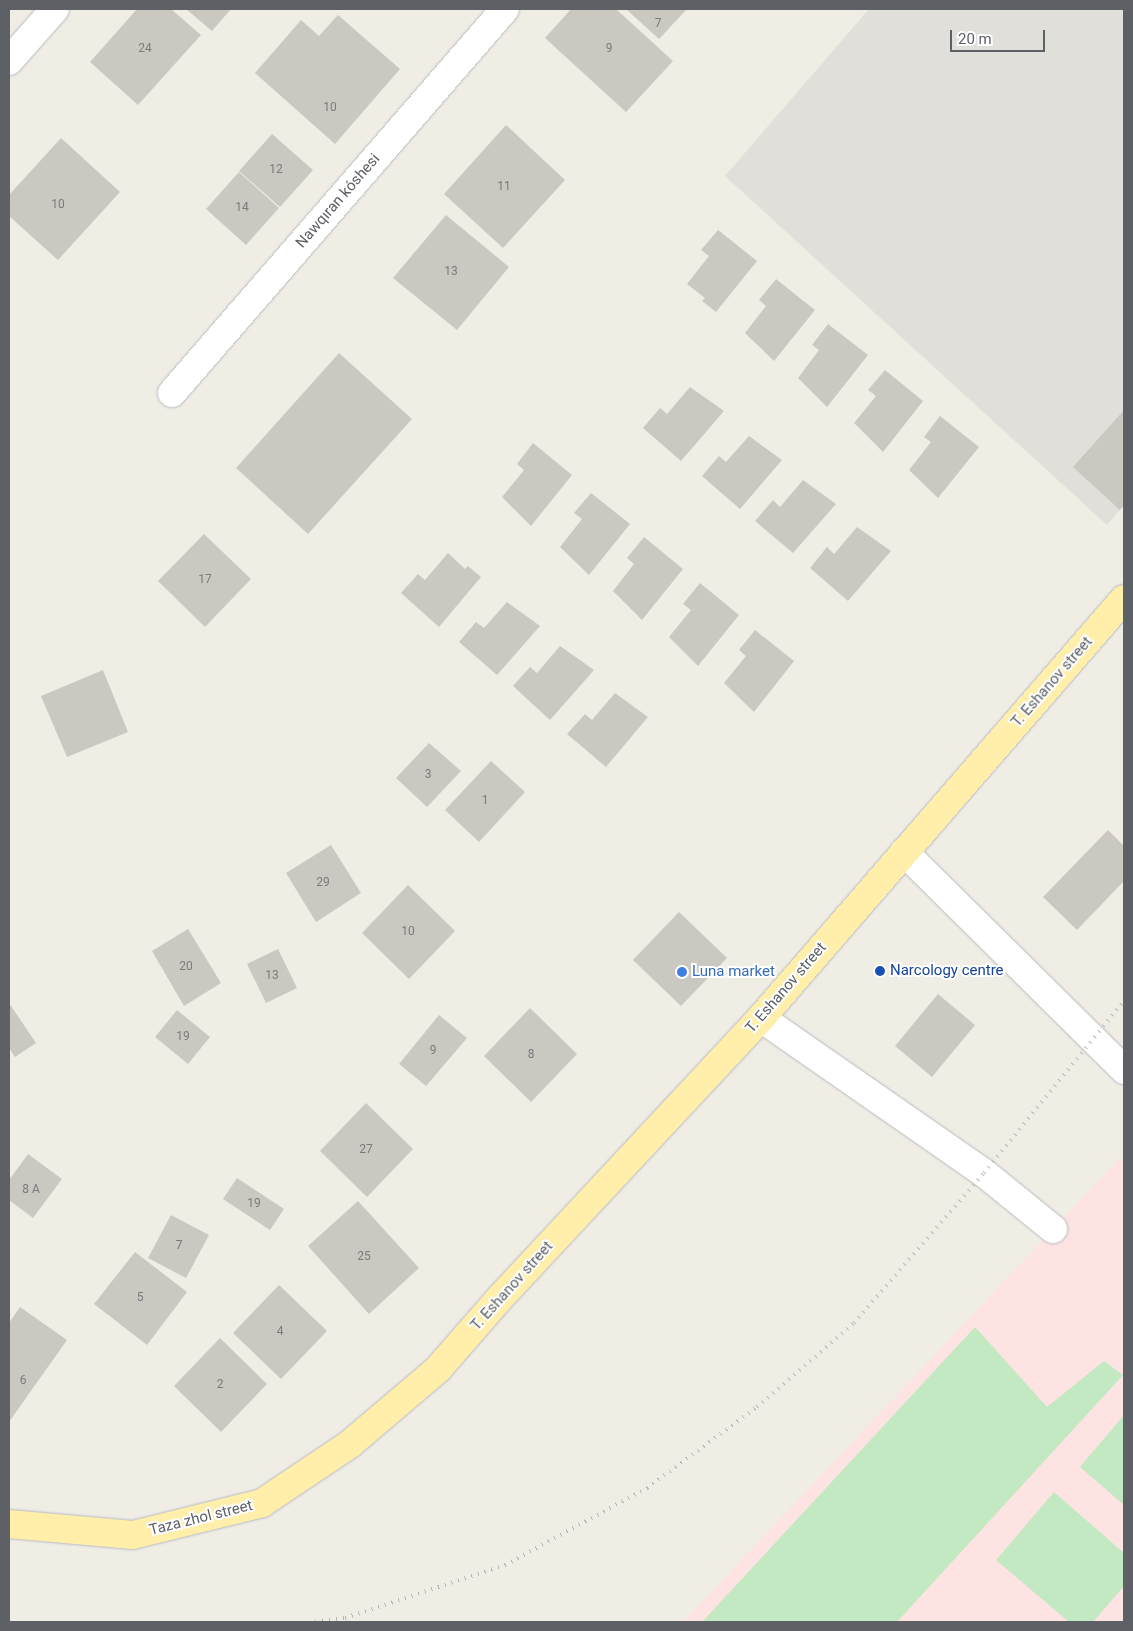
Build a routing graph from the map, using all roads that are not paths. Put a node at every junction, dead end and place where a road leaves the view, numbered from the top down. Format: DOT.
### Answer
graph roads {
  1 [pos="55,9"];
  2 [pos="505,9"];
  3 [pos="9,61"];
  4 [pos="172,393"];
  5 [pos="1124,599"];
  6 [pos="904,852"];
  7 [pos="761,1018"];
  8 [pos="1124,1070"];
  9 [pos="1054,1229"];
  10 [pos="438,1369"];
  11 [pos="9,1524"];
  1 -- 3 [label="street"];
  2 -- 4 [label="street, Nawqıran kóshesi"];
  5 -- 6 [label="main road, T. Eshanov street"];
  6 -- 7 [label="main road, T. Eshanov street"];
  6 -- 8 [label="street"];
  7 -- 9 [label="street"];
  7 -- 10 [label="main road, T. Eshanov street"];
  10 -- 11 [label="main road, Taza zhol street"];
}
